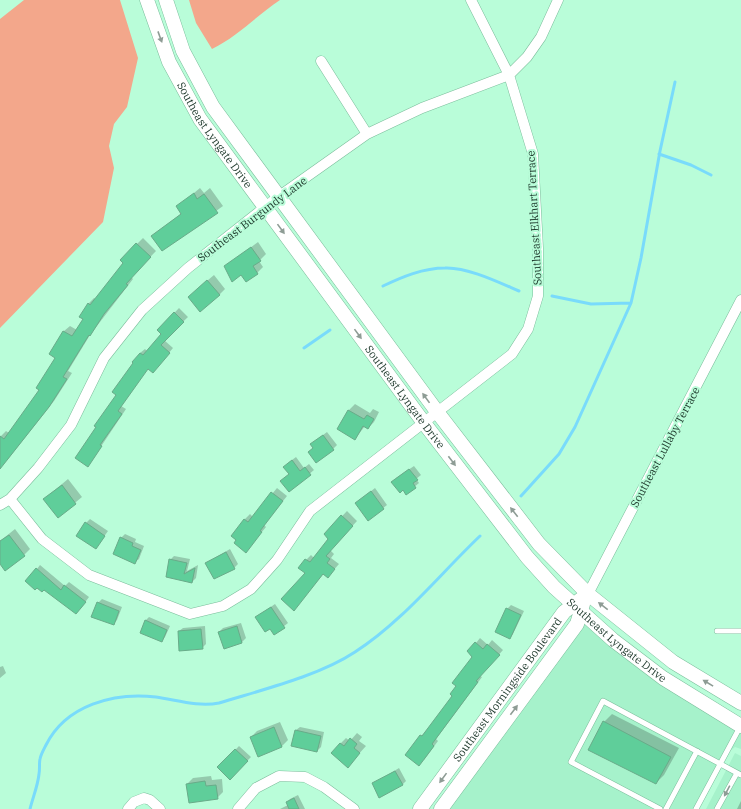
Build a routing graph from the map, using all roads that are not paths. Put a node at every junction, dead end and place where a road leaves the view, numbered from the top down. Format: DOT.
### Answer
graph roads {
  1 [pos="147,0"];
  2 [pos="166,0"];
  3 [pos="471,0"];
  4 [pos="558,0"];
  5 [pos="321,61"];
  6 [pos="509,75"];
  7 [pos="367,134"];
  8 [pos="278,197"];
  9 [pos="265,208"];
  10 [pos="741,300"];
  11 [pos="438,413"];
  12 [pos="424,423"];
  13 [pos="10,498"];
  14 [pos="0,505"];
  15 [pos="588,594"];
  16 [pos="576,608"];
  17 [pos="717,630"];
  18 [pos="741,631"];
  19 [pos="741,703"];
  20 [pos="484,721"];
  21 [pos="741,726"];
  22 [pos="498,731"];
  23 [pos="697,751"];
  24 [pos="720,764"];
  25 [pos="739,774"];
  26 [pos="128,809"];
  27 [pos="160,809"];
  28 [pos="238,809"];
  29 [pos="354,809"];
  30 [pos="420,809"];
  31 [pos="441,809"];
  32 [pos="660,809"];
  33 [pos="666,809"];
  34 [pos="696,809"];
  35 [pos="717,809"];
  1 -- 9 [label="street, Southeast Lyngate Drive, one-way"];
  2 -- 8 [label="street, Southeast Lyngate Drive"];
  3 -- 6 [label="street, Southeast Elkhart Terrace"];
  4 -- 6 [label="street, Southeast Burgundy Lane"];
  5 -- 7 [label="street"];
  6 -- 7 [label="street, Southeast Burgundy Lane"];
  6 -- 11 [label="street, Southeast Elkhart Terrace"];
  7 -- 8 [label="street, Southeast Burgundy Lane"];
  8 -- 9 [label="street, Southeast Burgundy Lane"];
  11 -- 8 [label="street, Southeast Lyngate Drive, one-way"];
  9 -- 12 [label="street, Southeast Lyngate Drive, one-way"];
  9 -- 13 [label="street, Southeast Burgundy Lane"];
  10 -- 15 [label="street, Southeast Lullaby Terrace"];
  11 -- 12 [label="street, Southeast Elkhart Terrace"];
  15 -- 11 [label="street, Southeast Lyngate Drive, one-way"];
  12 -- 13 [label="street, Southeast Elkhart Terrace"];
  12 -- 16 [label="street, Southeast Lyngate Drive, one-way"];
  13 -- 14 [label="street, Southeast Burgundy Lane"];
  15 -- 16 [label="street, Southeast Morningside Boulevard"];
  19 -- 15 [label="street, Southeast Lyngate Drive, one-way"];
  16 -- 20 [label="street, Southeast Morningside Boulevard"];
  16 -- 21 [label="street, Southeast Lyngate Drive"];
  22 -- 16 [label="street, Southeast Morningside Boulevard, one-way"];
  17 -- 18 [label="lane"];
  20 -- 22 [label="street"];
  20 -- 30 [label="street, Southeast Morningside Boulevard, one-way"];
  21 -- 24 [label="lane"];
  22 -- 31 [label="street, Southeast Morningside Boulevard"];
  23 -- 24 [label="lane"];
  23 -- 32 [label="lane"];
  23 -- 33 [label="lane"];
  24 -- 25 [label="lane"];
  24 -- 34 [label="lane"];
  25 -- 35 [label="lane, one-way"];
  26 -- 27 [label="street"];
  28 -- 29 [label="street"];
}
